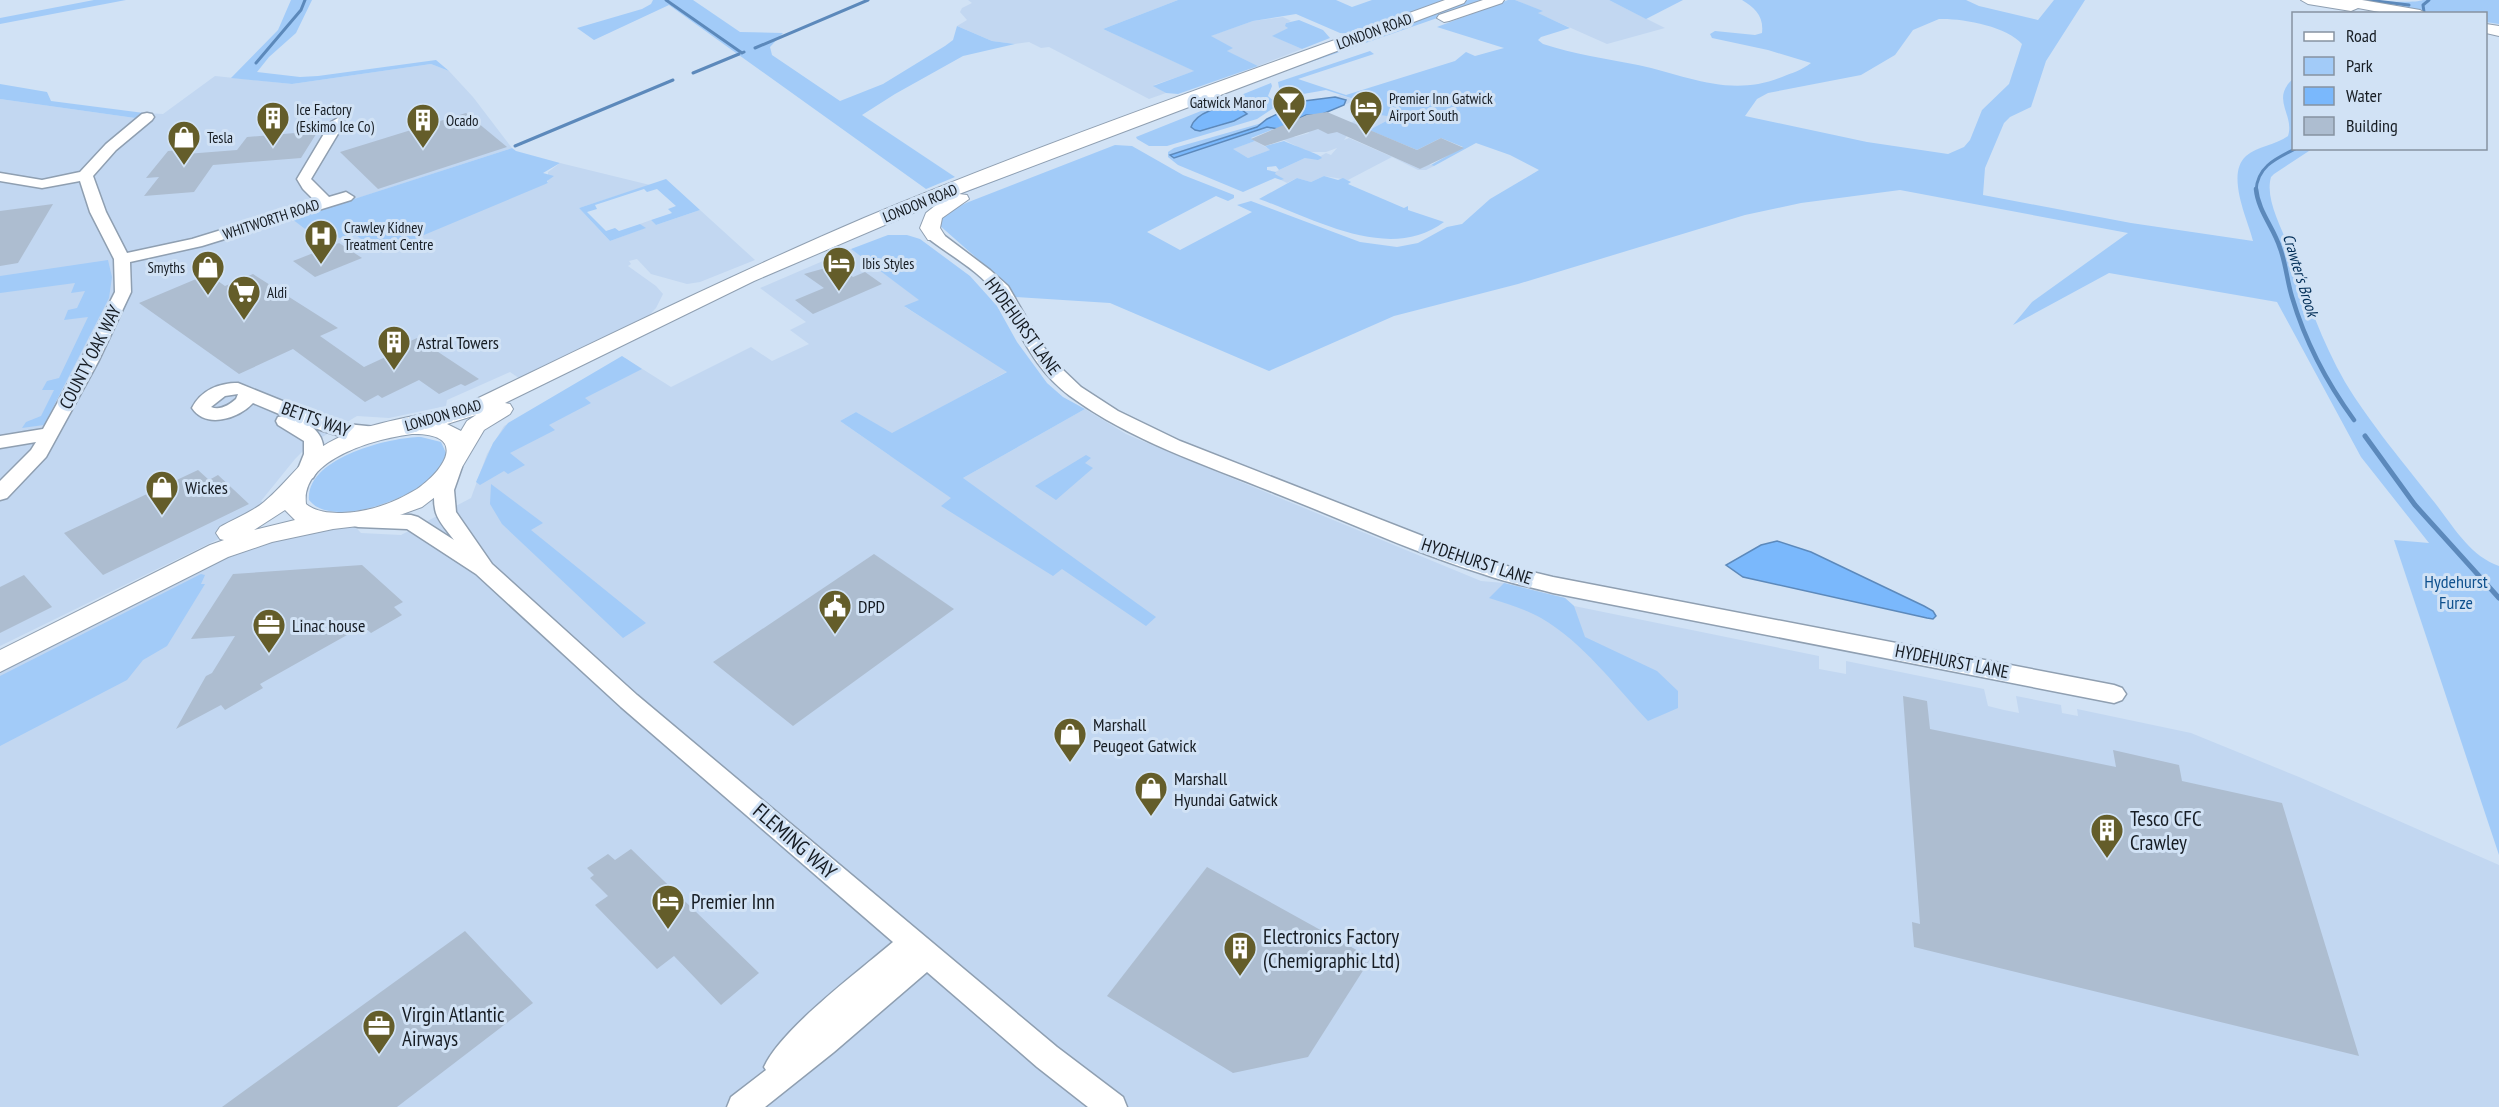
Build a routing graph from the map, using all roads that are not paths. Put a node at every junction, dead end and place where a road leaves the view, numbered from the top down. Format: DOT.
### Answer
graph roads {
  1 [pos="1459,0"];
  2 [pos="1497,0"];
  3 [pos="2307,0"];
  4 [pos="2336,0"];
  5 [pos="2378,12"];
  6 [pos="2408,12"];
  7 [pos="143,120"];
  8 [pos="338,122"];
  9 [pos="85,176"];
  10 [pos="0,177"];
  11 [pos="979,190"];
  12 [pos="346,197"];
  13 [pos="326,203"];
  14 [pos="879,230"];
  15 [pos="935,236"];
  16 [pos="122,259"];
  17 [pos="389,430"];
  18 [pos="51,433"];
  19 [pos="0,442"];
  20 [pos="454,463"];
  21 [pos="303,477"];
  22 [pos="0,493"];
  23 [pos="344,520"];
  24 [pos="484,570"];
  25 [pos="0,646"];
  26 [pos="0,662"];
  27 [pos="2114,694"];
  28 [pos="920,948"];
  29 [pos="749,1101"];
  30 [pos="1112,1107"];
  1 -- 17 [label="main road, LONDON ROAD"];
  2 -- 11 [label="main road, LONDON ROAD"];
  3 -- 5 [label="main road"];
  4 -- 6 [label="main road"];
  7 -- 9 [label="street"];
  8 -- 13 [label="street, WHITWORTH ROAD"];
  9 -- 10 [label="street"];
  9 -- 16 [label="street, COUNTY OAK WAY"];
  11 -- 14 [label="main road, LONDON ROAD"];
  11 -- 15 [label="main road"];
  12 -- 13 [label="street"];
  13 -- 16 [label="street, WHITWORTH ROAD"];
  14 -- 15 [label="main road"];
  14 -- 20 [label="main road, LONDON ROAD"];
  15 -- 27 [label="street, HYDEHURST LANE"];
  16 -- 18 [label="street, COUNTY OAK WAY"];
  17 -- 20 [label="main road"];
  17 -- 21 [label="main road"];
  17 -- 21 [label="street, BETTS WAY"];
  18 -- 19 [label="street"];
  18 -- 22 [label="street, COUNTY OAK WAY"];
  20 -- 23 [label="main road, LONDON ROAD"];
  20 -- 24 [label="street, FLEMING WAY"];
  21 -- 23 [label="main road"];
  21 -- 25 [label="main road"];
  23 -- 24 [label="street, FLEMING WAY"];
  23 -- 26 [label="main road"];
  24 -- 28 [label="street, FLEMING WAY"];
  28 -- 29 [label="street"];
  28 -- 30 [label="street, FLEMING WAY"];
}
